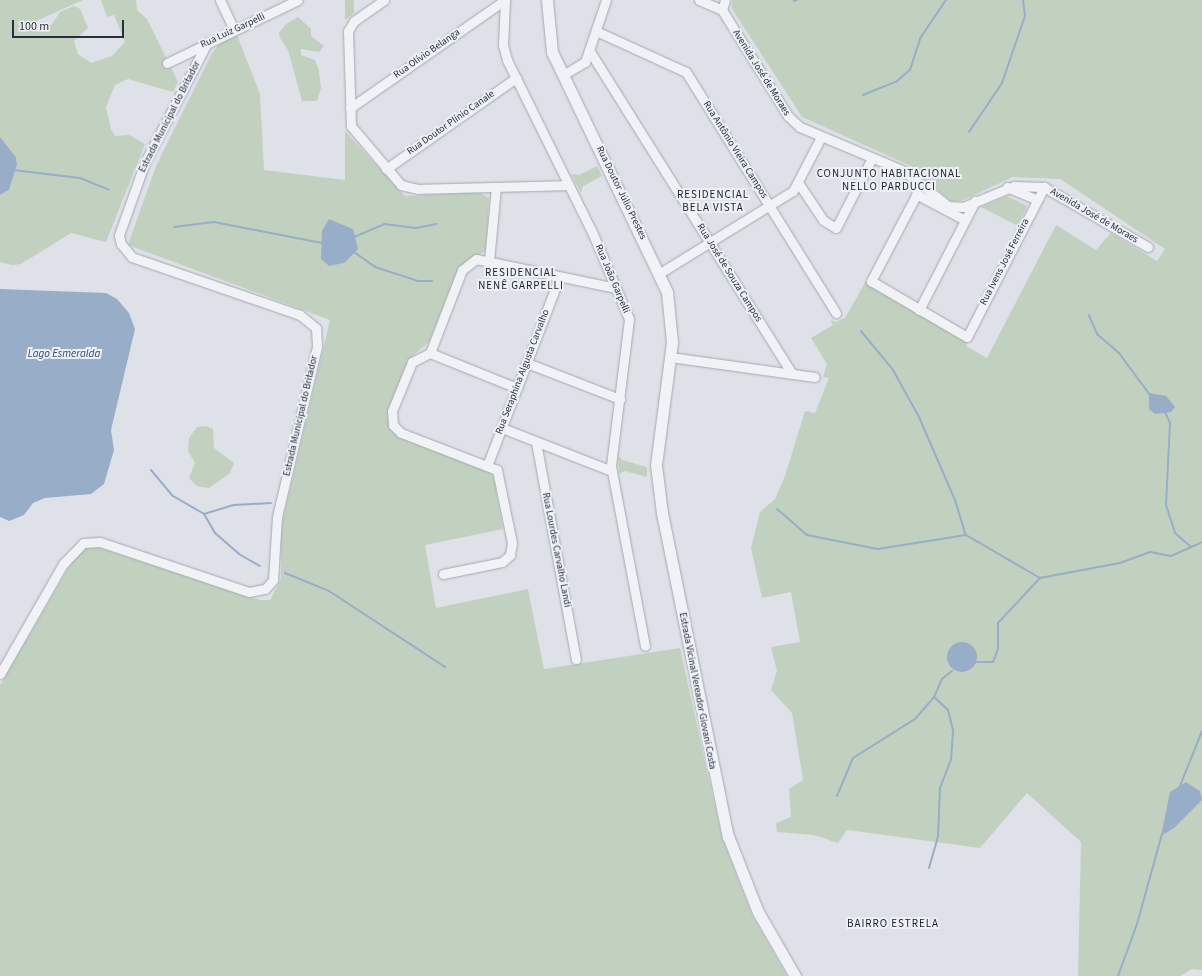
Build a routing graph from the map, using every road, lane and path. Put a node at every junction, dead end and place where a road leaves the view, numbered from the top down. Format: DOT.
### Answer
graph roads {
  1 [pos="220,0"];
  2 [pos="298,0"];
  3 [pos="384,0"];
  4 [pos="505,0"];
  5 [pos="547,0"];
  6 [pos="606,0"];
  7 [pos="699,0"];
  8 [pos="725,0"];
  9 [pos="722,10"];
  10 [pos="234,30"];
  11 [pos="596,31"];
  12 [pos="207,44"];
  13 [pos="590,50"];
  14 [pos="584,62"];
  15 [pos="597,62"];
  16 [pos="167,63"];
  17 [pos="563,75"];
  18 [pos="516,78"];
  19 [pos="350,108"];
  20 [pos="821,137"];
  21 [pos="872,158"];
  22 [pos="386,169"];
  23 [pos="922,184"];
  24 [pos="570,185"];
  25 [pos="797,186"];
  26 [pos="496,187"];
  27 [pos="1007,187"];
  28 [pos="1044,187"];
  29 [pos="916,194"];
  30 [pos="1037,200"];
  31 [pos="975,201"];
  32 [pos="769,206"];
  33 [pos="965,220"];
  34 [pos="710,243"];
  35 [pos="1148,247"];
  36 [pos="489,261"];
  37 [pos="660,273"];
  38 [pos="559,278"];
  39 [pos="616,288"];
  40 [pos="919,310"];
  41 [pos="836,313"];
  42 [pos="430,353"];
  43 [pos="670,357"];
  44 [pos="527,363"];
  45 [pos="792,374"];
  46 [pos="815,377"];
  47 [pos="517,388"];
  48 [pos="665,392"];
  49 [pos="620,399"];
  50 [pos="502,428"];
  51 [pos="536,442"];
  52 [pos="487,466"];
  53 [pos="612,471"];
  54 [pos="443,574"];
  55 [pos="645,646"];
  56 [pos="576,659"];
  57 [pos="0,674"];
  58 [pos="795,976"];
  1 -- 10 [label="street"];
  2 -- 10 [label="street, Rua Luiz Garpelli"];
  3 -- 19 [label="street"];
  4 -- 18 [label="street, Rua João Garpelli"];
  4 -- 19 [label="street, Rua Olívio Belanga"];
  5 -- 17 [label="street, Rua Doutor Júlio Prestes"];
  6 -- 11 [label="street"];
  7 -- 9 [label="street"];
  8 -- 9 [label="street"];
  9 -- 20 [label="street, Avenida José de Moraes"];
  10 -- 12 [label="street, Rua Luiz Garpelli"];
  11 -- 13 [label="street"];
  11 -- 32 [label="street, Rua Antônio Vieira Campos"];
  12 -- 16 [label="street, Rua Luiz Garpelli"];
  12 -- 57 [label="street, Estrada Municipal do Britador"];
  13 -- 14 [label="street"];
  13 -- 15 [label="street, Rua José de Souza Campos"];
  14 -- 15 [label="street"];
  14 -- 17 [label="street"];
  15 -- 34 [label="street, Rua José de Souza Campos"];
  17 -- 37 [label="street, Rua Doutor Júlio Prestes"];
  18 -- 22 [label="street, Rua Doutor Plínio Canale"];
  18 -- 24 [label="street, Rua João Garpelli"];
  19 -- 22 [label="street"];
  20 -- 21 [label="street, Avenida José de Moraes"];
  20 -- 25 [label="street"];
  21 -- 23 [label="street, Avenida José de Moraes"];
  21 -- 25 [label="street"];
  22 -- 26 [label="street"];
  23 -- 29 [label="street"];
  23 -- 31 [label="street, Avenida José de Moraes"];
  24 -- 26 [label="street"];
  24 -- 39 [label="street, Rua João Garpelli"];
  25 -- 32 [label="street"];
  26 -- 36 [label="street"];
  27 -- 28 [label="street, Avenida José de Moraes"];
  27 -- 30 [label="street"];
  27 -- 31 [label="street, Avenida José de Moraes"];
  28 -- 30 [label="street, Rua Ivens José Ferreira"];
  28 -- 35 [label="street, Avenida José de Moraes"];
  29 -- 33 [label="street"];
  29 -- 40 [label="street"];
  30 -- 40 [label="street, Rua Ivens José Ferreira"];
  31 -- 33 [label="street"];
  32 -- 34 [label="street"];
  32 -- 41 [label="street, Rua Antônio Vieira Campos"];
  33 -- 40 [label="street"];
  34 -- 37 [label="street"];
  34 -- 45 [label="street, Rua José de Souza Campos"];
  36 -- 38 [label="street"];
  36 -- 42 [label="street"];
  37 -- 43 [label="street, Rua Doutor Júlio Prestes"];
  38 -- 39 [label="street"];
  38 -- 44 [label="street, Rua Seraphina Algusta Carvalho"];
  39 -- 49 [label="street, Rua João Garpelli"];
  42 -- 47 [label="street"];
  42 -- 52 [label="street"];
  43 -- 45 [label="street"];
  43 -- 48 [label="street, Rua Doutor Júlio Prestes"];
  44 -- 47 [label="street, Rua Seraphina Algusta Carvalho"];
  44 -- 49 [label="street"];
  45 -- 46 [label="street"];
  47 -- 50 [label="street, Rua Seraphina Algusta Carvalho"];
  48 -- 58 [label="street, Estrada Vicinal Vereador Giovani Costa"];
  49 -- 53 [label="street, Rua João Garpelli"];
  50 -- 51 [label="street"];
  50 -- 52 [label="street, Rua Seraphina Algusta Carvalho"];
  51 -- 53 [label="street"];
  51 -- 56 [label="street, Rua Lourdes Carvalho Landi"];
  52 -- 54 [label="street"];
  53 -- 55 [label="street, Rua João Garpelli"];
}
